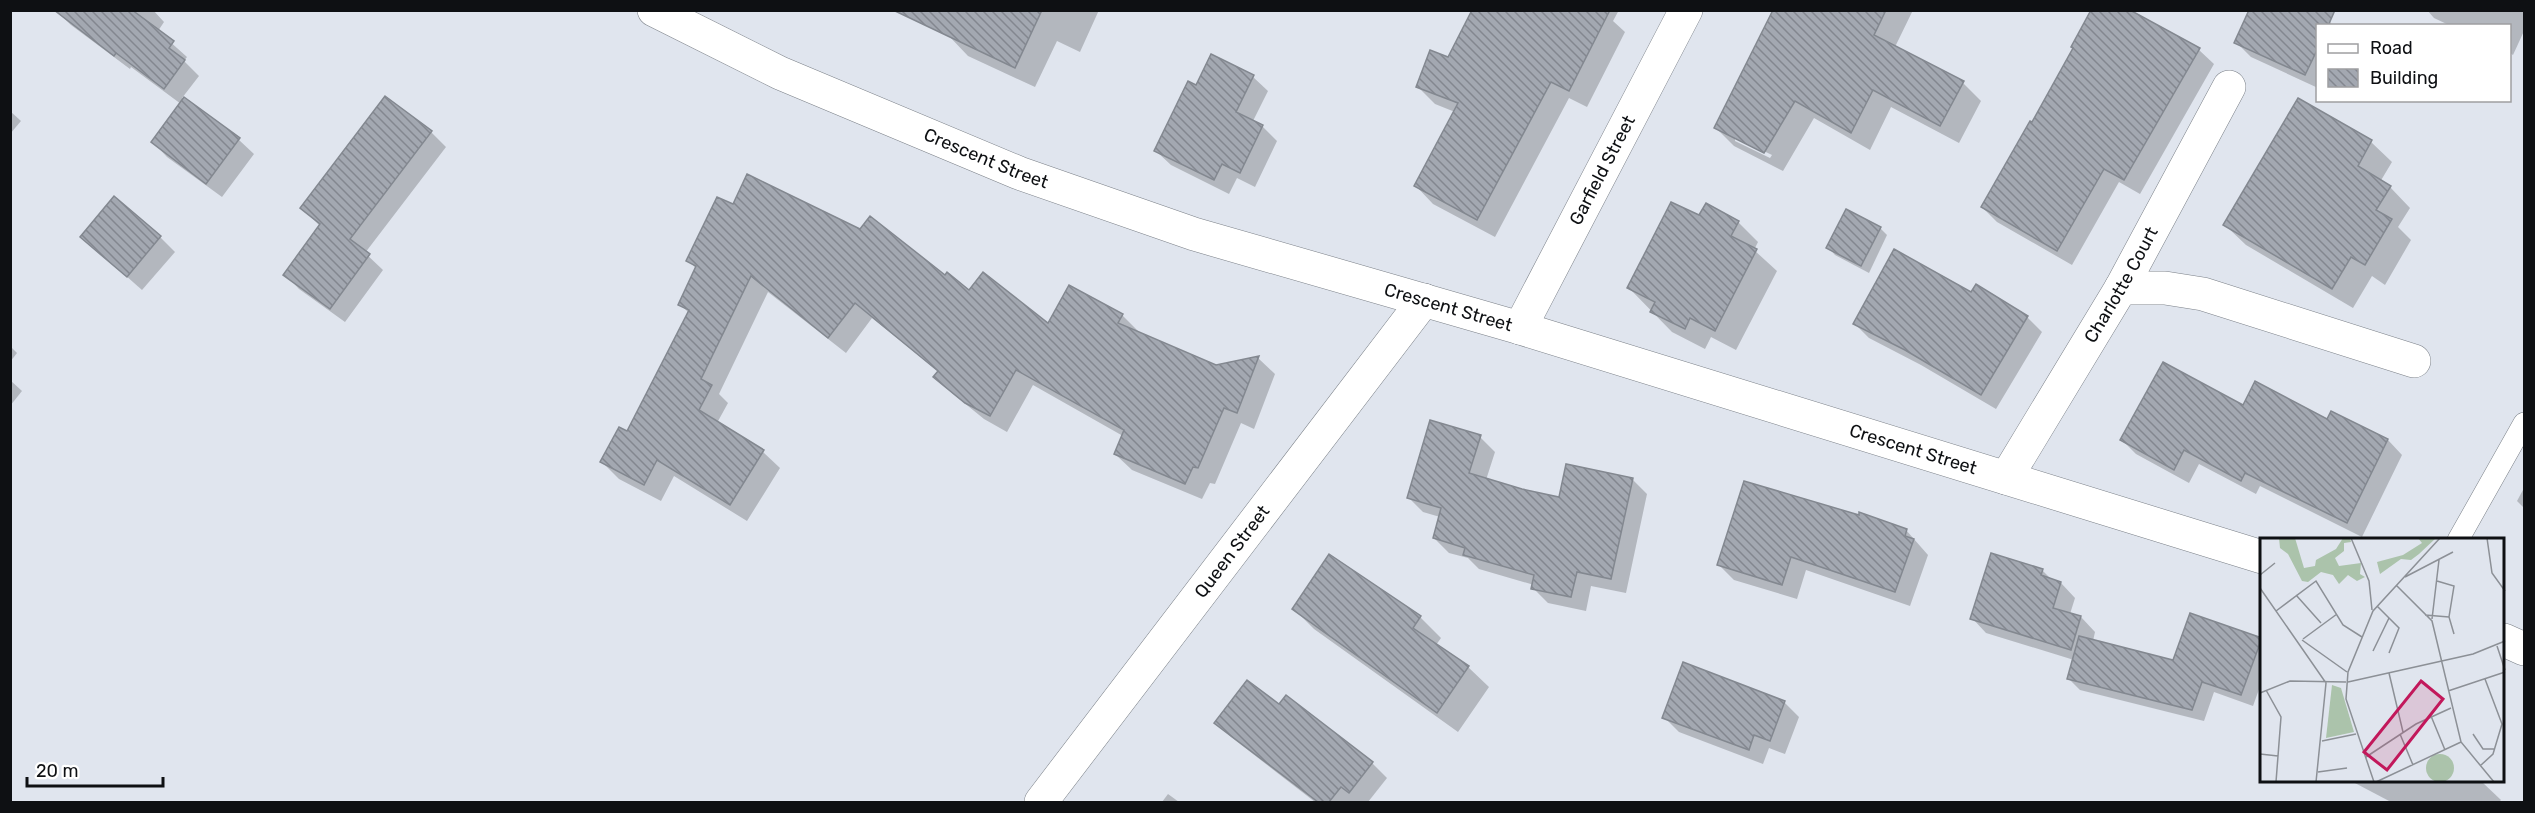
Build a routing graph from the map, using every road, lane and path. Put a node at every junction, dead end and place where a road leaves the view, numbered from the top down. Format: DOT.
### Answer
graph roads {
  1 [pos="654,10"];
  2 [pos="1686,10"];
  3 [pos="2229,87"];
  4 [pos="2121,288"];
  5 [pos="1424,300"];
  6 [pos="1520,328"];
  7 [pos="2414,361"];
  8 [pos="2524,423"];
  9 [pos="2006,478"];
  10 [pos="2459,538"];
  11 [pos="2260,556"];
  12 [pos="2505,640"];
  13 [pos="2524,649"];
  14 [pos="1041,802"];
  1 -- 5 [label="street, Crescent Street"];
  2 -- 6 [label="street, Garfield Street"];
  3 -- 4 [label="street, Charlotte Court"];
  4 -- 7 [label="street"];
  4 -- 9 [label="street, Charlotte Court"];
  5 -- 6 [label="street, Crescent Street"];
  5 -- 14 [label="street, Queen Street"];
  6 -- 9 [label="street, Crescent Street"];
  8 -- 10 [label="lane"];
  9 -- 11 [label="street, Crescent Street"];
  12 -- 13 [label="street"];
}
